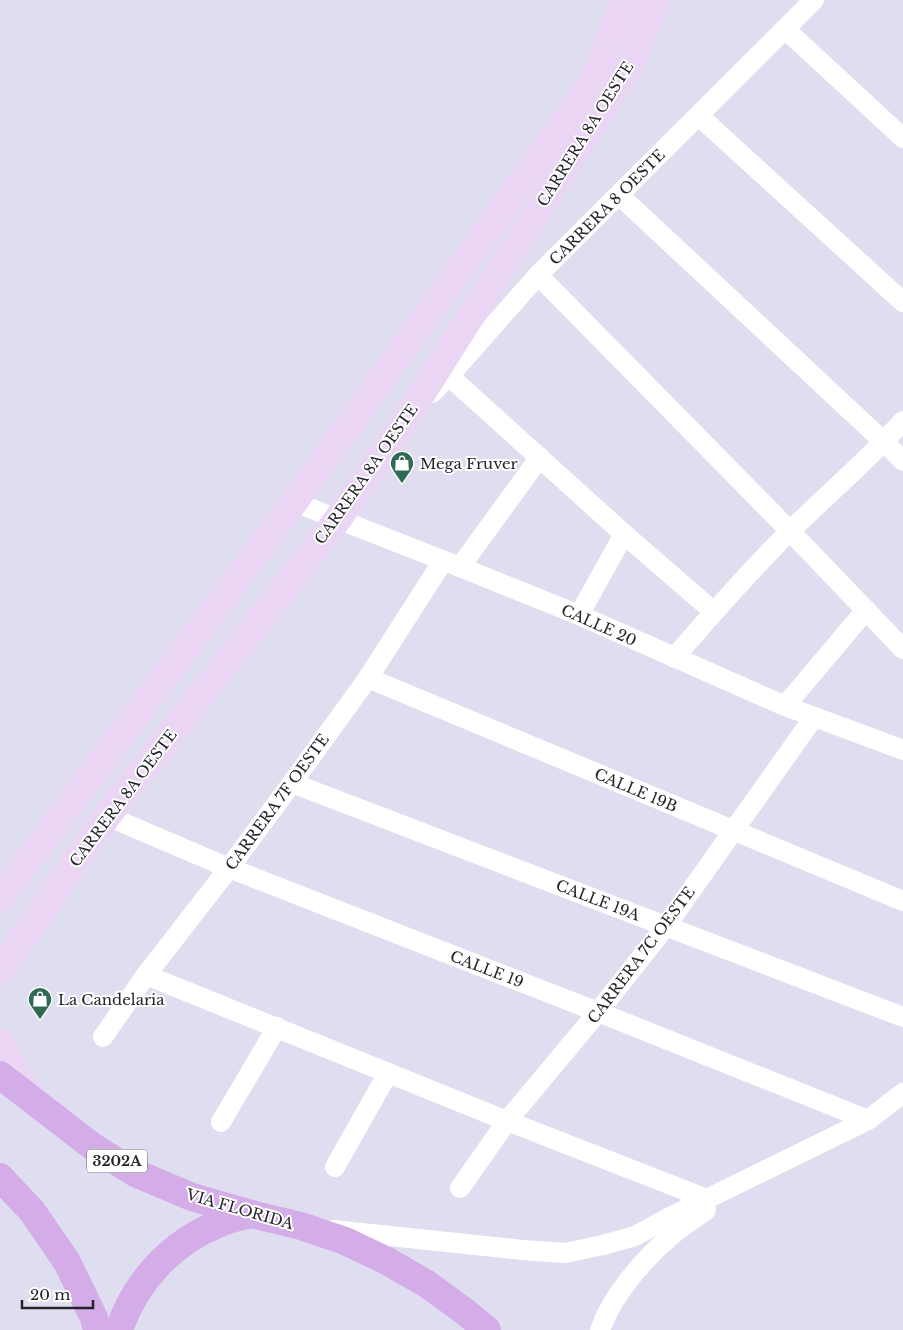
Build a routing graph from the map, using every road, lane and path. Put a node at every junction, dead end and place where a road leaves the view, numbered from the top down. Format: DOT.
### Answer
graph roads {
  1 [pos="625,0"];
  2 [pos="656,0"];
  3 [pos="814,0"];
  4 [pos="785,30"];
  5 [pos="698,116"];
  6 [pos="903,138"];
  7 [pos="619,195"];
  8 [pos="538,275"];
  9 [pos="903,302"];
  10 [pos="448,376"];
  11 [pos="406,418"];
  12 [pos="903,421"];
  13 [pos="884,442"];
  14 [pos="540,457"];
  15 [pos="903,461"];
  16 [pos="294,502"];
  17 [pos="338,518"];
  18 [pos="790,531"];
  19 [pos="624,534"];
  20 [pos="452,564"];
  21 [pos="866,610"];
  22 [pos="714,612"];
  23 [pos="579,615"];
  24 [pos="903,649"];
  25 [pos="674,658"];
  26 [pos="368,678"];
  27 [pos="785,706"];
  28 [pos="814,717"];
  29 [pos="903,750"];
  30 [pos="292,783"];
  31 [pos="107,816"];
  32 [pos="734,831"];
  33 [pos="229,868"];
  34 [pos="0,898"];
  35 [pos="903,902"];
  36 [pos="666,926"];
  37 [pos="0,971"];
  38 [pos="146,974"];
  39 [pos="598,1012"];
  40 [pos="903,1017"];
  41 [pos="277,1027"];
  42 [pos="102,1037"];
  43 [pos="0,1042"];
  44 [pos="388,1073"];
  45 [pos="0,1075"];
  46 [pos="903,1093"];
  47 [pos="38,1104"];
  48 [pos="868,1120"];
  49 [pos="507,1121"];
  50 [pos="220,1122"];
  51 [pos="335,1167"];
  52 [pos="761,1172"];
  53 [pos="0,1177"];
  54 [pos="460,1188"];
  55 [pos="708,1199"];
  56 [pos="251,1214"];
  57 [pos="301,1226"];
  58 [pos="97,1330"];
  59 [pos="119,1330"];
  60 [pos="487,1330"];
  61 [pos="600,1330"];
  1 -- 16 [label="street, CARRERA 8A OESTE"];
  2 -- 11 [label="street, CARRERA 8A OESTE"];
  3 -- 4 [label="street, CARRERA 8 OESTE"];
  4 -- 5 [label="street, CARRERA 8 OESTE"];
  4 -- 6 [label="street"];
  5 -- 7 [label="street, CARRERA 8 OESTE"];
  5 -- 9 [label="street"];
  7 -- 8 [label="street, CARRERA 8 OESTE"];
  7 -- 13 [label="street"];
  8 -- 10 [label="street, CARRERA 8 OESTE"];
  8 -- 18 [label="street"];
  10 -- 11 [label="street, CARRERA 8 OESTE"];
  10 -- 14 [label="street"];
  11 -- 17 [label="street, CARRERA 8A OESTE"];
  12 -- 13 [label="street"];
  13 -- 15 [label="street"];
  13 -- 18 [label="street"];
  14 -- 19 [label="street"];
  14 -- 20 [label="street, CARRERA 7F OESTE"];
  16 -- 17 [label="street, CALLE 20"];
  16 -- 34 [label="street, CARRERA 8A OESTE"];
  17 -- 20 [label="street, CALLE 20"];
  17 -- 31 [label="street, CARRERA 8A OESTE"];
  18 -- 21 [label="street"];
  18 -- 22 [label="street"];
  19 -- 22 [label="street"];
  19 -- 23 [label="street"];
  20 -- 23 [label="street, CALLE 20"];
  20 -- 26 [label="street, CARRERA 7F OESTE"];
  21 -- 24 [label="street"];
  21 -- 27 [label="street"];
  22 -- 25 [label="street"];
  23 -- 25 [label="street, CALLE 20"];
  25 -- 27 [label="street, CALLE 20"];
  26 -- 30 [label="street, CARRERA 7F OESTE"];
  26 -- 32 [label="street, CALLE 19B"];
  27 -- 28 [label="street, CALLE 20"];
  28 -- 29 [label="street, CALLE 20"];
  28 -- 32 [label="street, CARRERA 7C OESTE"];
  30 -- 33 [label="street, CARRERA 7F OESTE"];
  30 -- 36 [label="street, CALLE 19A"];
  31 -- 33 [label="street, CALLE 19"];
  31 -- 37 [label="street, CARRERA 8A OESTE"];
  32 -- 35 [label="street, CALLE 19B"];
  32 -- 36 [label="street, CARRERA 7C OESTE"];
  33 -- 38 [label="street, CARRERA 7F OESTE"];
  33 -- 39 [label="street, CALLE 19"];
  36 -- 39 [label="street, CARRERA 7C OESTE"];
  36 -- 40 [label="street, CALLE 19A"];
  38 -- 41 [label="street"];
  38 -- 42 [label="street, CARRERA 7F OESTE"];
  39 -- 48 [label="street, CALLE 19"];
  39 -- 49 [label="street, CARRERA 7C OESTE"];
  41 -- 44 [label="street"];
  41 -- 50 [label="street"];
  43 -- 47 [label="street"];
  44 -- 49 [label="street"];
  44 -- 51 [label="street"];
  45 -- 47 [label="main road, VIA FLORIDA / 3202A"];
  46 -- 48 [label="street"];
  47 -- 56 [label="main road, VIA FLORIDA / 3202A"];
  48 -- 52 [label="street"];
  49 -- 54 [label="street, CARRERA 7C OESTE"];
  49 -- 55 [label="street"];
  52 -- 55 [label="street"];
  52 -- 61 [label="street"];
  53 -- 58 [label="main road"];
  55 -- 57 [label="street"];
  56 -- 57 [label="main road, VIA FLORIDA / 3202A"];
  56 -- 59 [label="main road"];
  57 -- 60 [label="main road, VIA FLORIDA / 3202A"];
}
